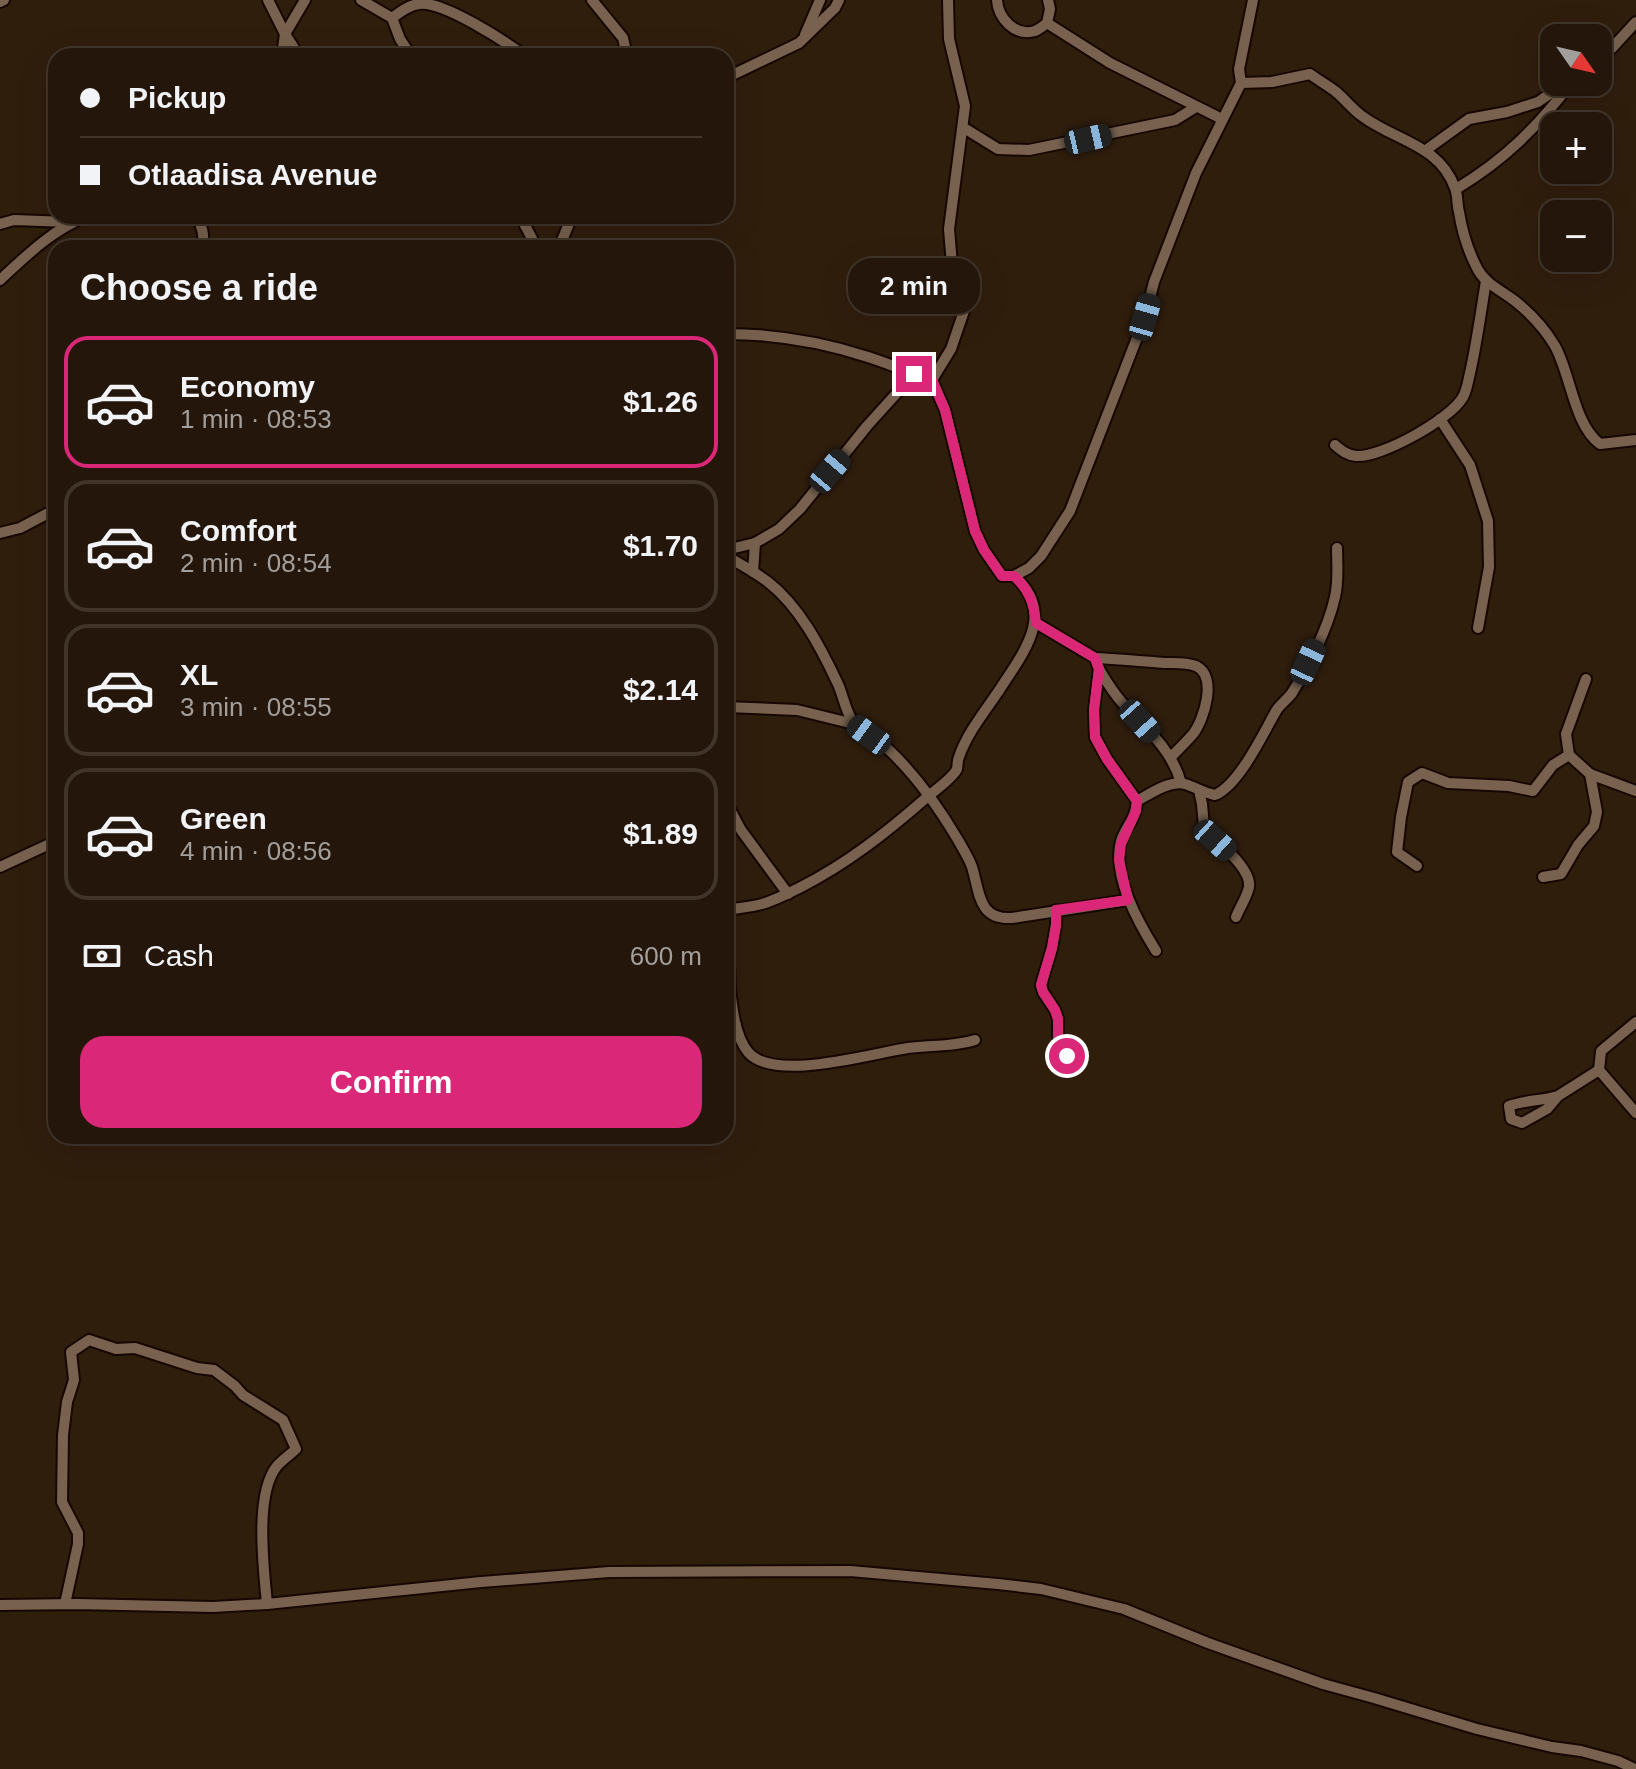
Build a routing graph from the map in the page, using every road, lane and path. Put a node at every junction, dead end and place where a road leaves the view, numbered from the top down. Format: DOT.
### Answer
graph roads {
  1 [pos="268,0"];
  2 [pos="305,0"];
  3 [pos="361,0"];
  4 [pos="592,0"];
  5 [pos="820,0"];
  6 [pos="839,0"];
  7 [pos="948,0"];
  8 [pos="997,0"];
  9 [pos="1048,0"];
  10 [pos="1253,0"];
  11 [pos="392,18"];
  12 [pos="1636,22"];
  13 [pos="1047,23"];
  14 [pos="285,34"];
  15 [pos="804,38"];
  16 [pos="283,48"];
  17 [pos="294,48"];
  18 [pos="406,48"];
  19 [pos="512,48"];
  20 [pos="625,48"];
  21 [pos="1612,48"];
  22 [pos="734,74"];
  23 [pos="1241,83"];
  24 [pos="1548,96"];
  25 [pos="1559,96"];
  26 [pos="1196,107"];
  27 [pos="1222,119"];
  28 [pos="964,128"];
  29 [pos="1426,150"];
  30 [pos="1456,189"];
  31 [pos="48,222"];
  32 [pos="0,224"];
  33 [pos="69,224"];
  34 [pos="951,265"];
  35 [pos="0,280"];
  36 [pos="1486,281"];
  37 [pos="932,285"];
  38 [pos="955,300"];
  39 [pos="964,311"];
  40 [pos="734,334"];
  41 [pos="914,374"];
  42 [pos="932,380"];
  43 [pos="1440,419"];
  44 [pos="1636,440"];
  45 [pos="1335,445"];
  46 [pos="48,513"];
  47 [pos="0,533"];
  48 [pos="755,543"];
  49 [pos="734,548"];
  50 [pos="1337,548"];
  51 [pos="734,561"];
  52 [pos="753,572"];
  53 [pos="1014,576"];
  54 [pos="1036,623"];
  55 [pos="1478,628"];
  56 [pos="1097,664"];
  57 [pos="1586,679"];
  58 [pos="734,707"];
  59 [pos="854,724"];
  60 [pos="1569,755"];
  61 [pos="1171,757"];
  62 [pos="1590,774"];
  63 [pos="1181,783"];
  64 [pos="1199,790"];
  65 [pos="1636,791"];
  66 [pos="929,795"];
  67 [pos="1137,801"];
  68 [pos="734,817"];
  69 [pos="48,845"];
  70 [pos="1417,866"];
  71 [pos="0,867"];
  72 [pos="1543,877"];
  73 [pos="788,894"];
  74 [pos="1128,900"];
  75 [pos="734,909"];
  76 [pos="1056,910"];
  77 [pos="1236,917"];
  78 [pos="1156,951"];
  79 [pos="734,1006"];
  80 [pos="1636,1022"];
  81 [pos="737,1023"];
  82 [pos="734,1035"];
  83 [pos="975,1040"];
  84 [pos="1067,1056"];
  85 [pos="1599,1070"];
  86 [pos="1558,1096"];
  87 [pos="1636,1113"];
  88 [pos="65,1604"];
  89 [pos="267,1604"];
  90 [pos="0,1605"];
  91 [pos="1635,1769"];
  1 -- 14 [label="street"];
  2 -- 14 [label="street"];
  3 -- 11 [label="street"];
  4 -- 20 [label="street"];
  5 -- 15 [label="street"];
  6 -- 15 [label="street"];
  7 -- 28 [label="street"];
  8 -- 13 [label="street"];
  9 -- 13 [label="street"];
  10 -- 23 [label="street"];
  11 -- 18 [label="street"];
  11 -- 19 [label="street"];
  12 -- 21 [label="street"];
  13 -- 26 [label="street"];
  14 -- 16 [label="street"];
  14 -- 17 [label="street"];
  15 -- 22 [label="street"];
  23 -- 27 [label="street"];
  23 -- 29 [label="street"];
  24 -- 29 [label="street"];
  25 -- 30 [label="street"];
  26 -- 27 [label="street"];
  26 -- 28 [label="street"];
  27 -- 53 [label="street"];
  28 -- 34 [label="street"];
  29 -- 30 [label="street"];
  30 -- 36 [label="street"];
  31 -- 32 [label="street"];
  33 -- 35 [label="street"];
  34 -- 37 [label="street"];
  34 -- 38 [label="street"];
  36 -- 43 [label="street"];
  36 -- 44 [label="street"];
  39 -- 42 [label="street"];
  40 -- 41 [label="street"];
  41 -- 42 [label="street"];
  41 -- 48 [label="street"];
  42 -- 53 [label="street"];
  43 -- 45 [label="street"];
  43 -- 55 [label="street"];
  46 -- 47 [label="street"];
  48 -- 49 [label="street"];
  48 -- 52 [label="street"];
  50 -- 64 [label="street"];
  51 -- 52 [label="street"];
  52 -- 59 [label="street"];
  53 -- 54 [label="street"];
  54 -- 56 [label="street"];
  54 -- 66 [label="street"];
  56 -- 61 [label="street"];
  56 -- 61 [label="street"];
  56 -- 67 [label="street"];
  57 -- 60 [label="street"];
  58 -- 59 [label="street"];
  59 -- 66 [label="street"];
  60 -- 62 [label="street"];
  60 -- 70 [label="street"];
  61 -- 63 [label="street"];
  62 -- 65 [label="street"];
  62 -- 72 [label="street"];
  63 -- 64 [label="street"];
  63 -- 67 [label="street"];
  64 -- 77 [label="street"];
  66 -- 73 [label="street"];
  66 -- 76 [label="street"];
  67 -- 74 [label="street"];
  68 -- 73 [label="street"];
  69 -- 71 [label="street"];
  73 -- 75 [label="street"];
  74 -- 76 [label="street"];
  74 -- 78 [label="street"];
  76 -- 84 [label="street"];
  79 -- 81 [label="street"];
  80 -- 85 [label="street"];
  81 -- 82 [label="street"];
  81 -- 83 [label="street"];
  85 -- 86 [label="street"];
  85 -- 87 [label="street"];
  88 -- 89 [label="street"];
  88 -- 89 [label="street"];
  88 -- 90 [label="street"];
  89 -- 91 [label="street"];
}
